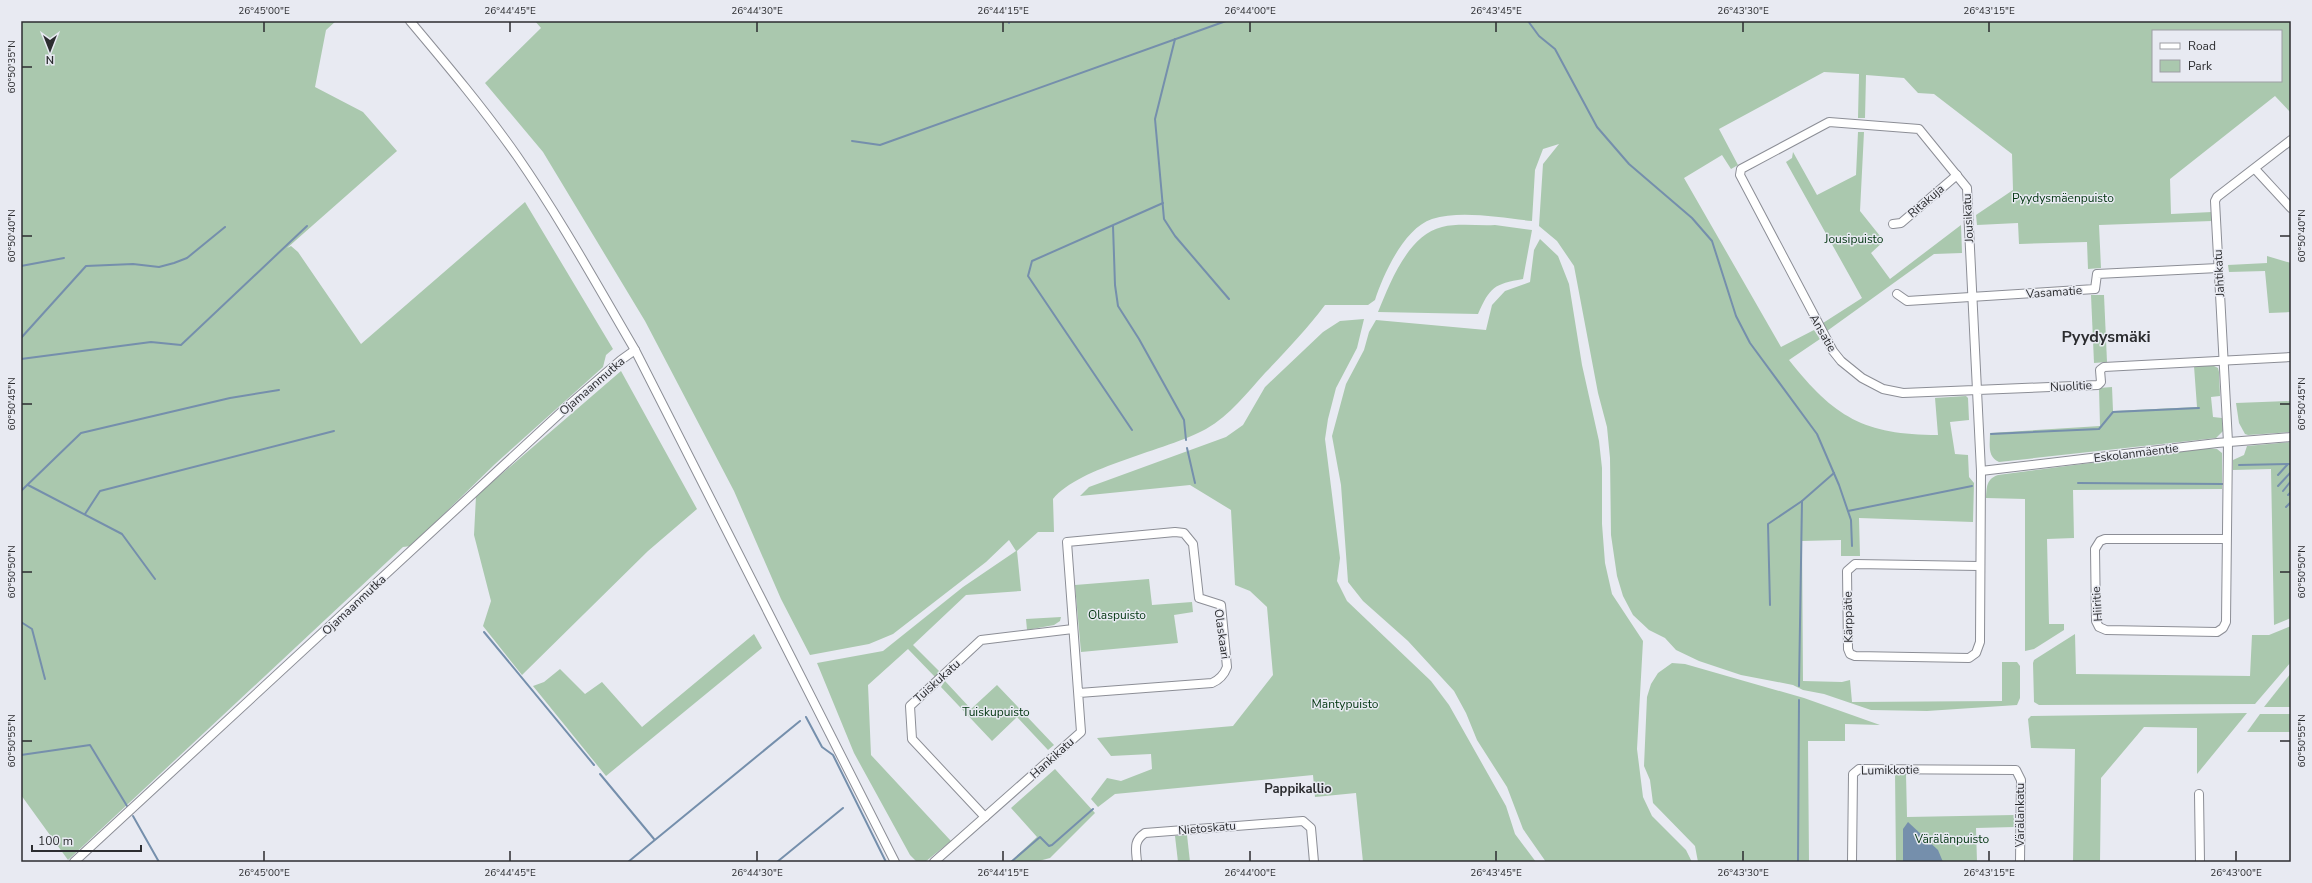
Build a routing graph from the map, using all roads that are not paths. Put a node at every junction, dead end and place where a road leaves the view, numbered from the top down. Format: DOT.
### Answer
graph roads {
  1 [pos="410,21"];
  2 [pos="2291,140"];
  3 [pos="2255,169"];
  4 [pos="1740,175"];
  5 [pos="1957,175"];
  6 [pos="2291,208"];
  7 [pos="1893,224"];
  8 [pos="2218,268"];
  9 [pos="1897,294"];
  10 [pos="1972,298"];
  11 [pos="635,350"];
  12 [pos="2291,357"];
  13 [pos="2223,360"];
  14 [pos="1977,390"];
  15 [pos="2291,437"];
  16 [pos="2228,442"];
  17 [pos="1981,471"];
  18 [pos="2226,540"];
  19 [pos="1066,542"];
  20 [pos="1979,566"];
  21 [pos="1073,629"];
  22 [pos="1078,693"];
  23 [pos="2016,770"];
  24 [pos="2199,794"];
  25 [pos="985,817"];
  26 [pos="74,862"];
  27 [pos="895,862"];
  28 [pos="934,862"];
  29 [pos="1136,862"];
  30 [pos="1314,862"];
  31 [pos="1852,862"];
  32 [pos="2020,862"];
  33 [pos="2200,862"];
  1 -- 11 [label="street"];
  2 -- 3 [label="street, Jahtikatu"];
  3 -- 6 [label="street"];
  3 -- 8 [label="street, Jahtikatu"];
  4 -- 5 [label="street, Jousikatu"];
  4 -- 14 [label="street, Ansatie"];
  5 -- 7 [label="street, Ritakuja"];
  5 -- 10 [label="street, Jousikatu"];
  8 -- 10 [label="street, Vasamatie"];
  8 -- 13 [label="street, Jahtikatu"];
  9 -- 10 [label="street"];
  10 -- 14 [label="street, Jousikatu"];
  11 -- 26 [label="street, Ojamaanmutka"];
  11 -- 27 [label="street"];
  12 -- 13 [label="street"];
  13 -- 14 [label="street, Nuolitie"];
  13 -- 16 [label="street, Jahtikatu"];
  14 -- 17 [label="street, Jousikatu"];
  15 -- 16 [label="street, Eskolanmäentie"];
  16 -- 17 [label="street, Eskolanmäentie"];
  16 -- 18 [label="street, Hiiritie"];
  17 -- 20 [label="street, Kärppätie"];
  18 -- 18 [label="street, Hiiritie"];
  19 -- 21 [label="street, Hankikatu"];
  19 -- 22 [label="street, Olaskaari"];
  20 -- 20 [label="street, Kärppätie"];
  21 -- 22 [label="street, Hankikatu"];
  21 -- 25 [label="street, Tuiskukatu"];
  22 -- 25 [label="street, Hankikatu"];
  23 -- 31 [label="street, Lumikkotie"];
  23 -- 32 [label="street, Värälänkatu"];
  24 -- 33 [label="street"];
  25 -- 28 [label="street, Hankikatu"];
  29 -- 30 [label="street, Nietoskatu"];
}
